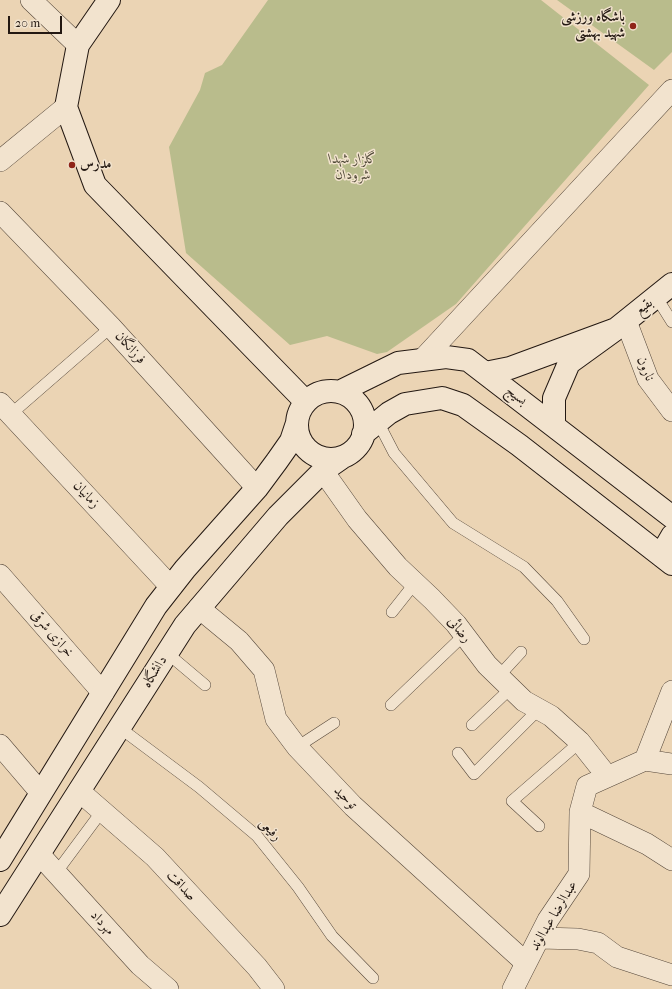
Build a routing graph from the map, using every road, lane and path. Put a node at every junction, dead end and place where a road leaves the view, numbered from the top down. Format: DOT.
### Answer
graph roads {
  1 [pos="31,0"];
  2 [pos="108,0"];
  3 [pos="78,45"];
  4 [pos="672,90"];
  5 [pos="66,107"];
  6 [pos="0,161"];
  7 [pos="0,212"];
  8 [pos="664,291"];
  9 [pos="672,322"];
  10 [pos="621,325"];
  11 [pos="111,328"];
  12 [pos="423,359"];
  13 [pos="485,373"];
  14 [pos="339,392"];
  15 [pos="306,402"];
  16 [pos="5,408"];
  17 [pos="671,409"];
  18 [pos="297,423"];
  19 [pos="554,426"];
  20 [pos="371,428"];
  21 [pos="343,457"];
  22 [pos="323,471"];
  23 [pos="257,488"];
  24 [pos="672,517"];
  25 [pos="672,536"];
  26 [pos="667,559"];
  27 [pos="0,574"];
  28 [pos="415,582"];
  29 [pos="171,587"];
  30 [pos="199,608"];
  31 [pos="392,612"];
  32 [pos="464,635"];
  33 [pos="584,640"];
  34 [pos="521,652"];
  35 [pos="167,653"];
  36 [pos="505,682"];
  37 [pos="205,685"];
  38 [pos="103,693"];
  39 [pos="672,693"];
  40 [pos="391,705"];
  41 [pos="539,709"];
  42 [pos="334,723"];
  43 [pos="472,724"];
  44 [pos="120,728"];
  45 [pos="580,742"];
  46 [pos="0,745"];
  47 [pos="297,747"];
  48 [pos="458,753"];
  49 [pos="645,760"];
  50 [pos="672,764"];
  51 [pos="607,776"];
  52 [pos="79,791"];
  53 [pos="41,793"];
  54 [pos="102,811"];
  55 [pos="580,812"];
  56 [pos="539,826"];
  57 [pos="39,854"];
  58 [pos="0,860"];
  59 [pos="672,860"];
  60 [pos="56,873"];
  61 [pos="0,915"];
  62 [pos="540,938"];
  63 [pos="526,963"];
  64 [pos="672,975"];
  65 [pos="373,978"];
  66 [pos="168,989"];
  67 [pos="274,989"];
  68 [pos="513,989"];
  1 -- 3 [label="street"];
  2 -- 3 [label="main road"];
  3 -- 5 [label="main road"];
  4 -- 12 [label="street"];
  5 -- 6 [label="street"];
  5 -- 15 [label="main road"];
  7 -- 11 [label="street, فرزانگان"];
  8 -- 9 [label="lane"];
  8 -- 10 [label="main road, بقیع"];
  10 -- 13 [label="main road"];
  10 -- 17 [label="street, نارون"];
  10 -- 19 [label="main road, بقیع"];
  11 -- 16 [label="lane"];
  11 -- 23 [label="street, فرزانگان"];
  12 -- 13 [label="main road, بسیج"];
  12 -- 14 [label="main road, بسیج"];
  13 -- 19 [label="main road, بسیج"];
  14 -- 15 [label="main road"];
  14 -- 20 [label="main road"];
  15 -- 18 [label="main road"];
  16 -- 29 [label="street, زمانیان"];
  18 -- 21 [label="main road"];
  18 -- 23 [label="main road"];
  19 -- 24 [label="main road, بسیج"];
  20 -- 21 [label="main road"];
  20 -- 26 [label="main road"];
  20 -- 33 [label="lane"];
  21 -- 22 [label="main road, دانشگاه"];
  22 -- 28 [label="street, رضائی"];
  22 -- 30 [label="main road, دانشگاه"];
  23 -- 29 [label="main road"];
  25 -- 26 [label="main road"];
  27 -- 38 [label="street, خرازی شرقی"];
  28 -- 31 [label="lane"];
  28 -- 32 [label="street, رضائی"];
  29 -- 38 [label="main road"];
  30 -- 35 [label="main road, دانشگاه"];
  30 -- 47 [label="street, توحید"];
  32 -- 36 [label="street, رضائی"];
  32 -- 40 [label="lane"];
  34 -- 36 [label="lane"];
  35 -- 37 [label="lane"];
  35 -- 44 [label="main road, دانشگاه"];
  36 -- 41 [label="street, رضائی"];
  36 -- 43 [label="lane"];
  38 -- 53 [label="main road"];
  39 -- 49 [label="street"];
  41 -- 45 [label="street, رضائی"];
  41 -- 48 [label="lane"];
  42 -- 47 [label="lane"];
  44 -- 52 [label="main road, دانشگاه"];
  44 -- 65 [label="lane, رفیعی"];
  45 -- 51 [label="street, رضائی"];
  45 -- 56 [label="lane"];
  46 -- 53 [label="street"];
  47 -- 63 [label="street, توحید"];
  49 -- 50 [label="street"];
  49 -- 51 [label="street, عبدالرضا عبدالوند"];
  51 -- 55 [label="street, عبدالرضا عبدالوند"];
  52 -- 54 [label="street, صداقت"];
  52 -- 57 [label="main road, دانشگاه"];
  53 -- 58 [label="main road"];
  54 -- 60 [label="lane"];
  54 -- 67 [label="street, صداقت"];
  55 -- 59 [label="street"];
  55 -- 62 [label="street, عبدالرضا عبدالوند"];
  57 -- 60 [label="street, مهرداد"];
  57 -- 61 [label="main road, دانشگاه"];
  60 -- 66 [label="street, مهرداد"];
  62 -- 63 [label="street, عبدالرضا عبدالوند"];
  62 -- 64 [label="street"];
  63 -- 68 [label="street, عبدالرضا عبدالوند"];
}
